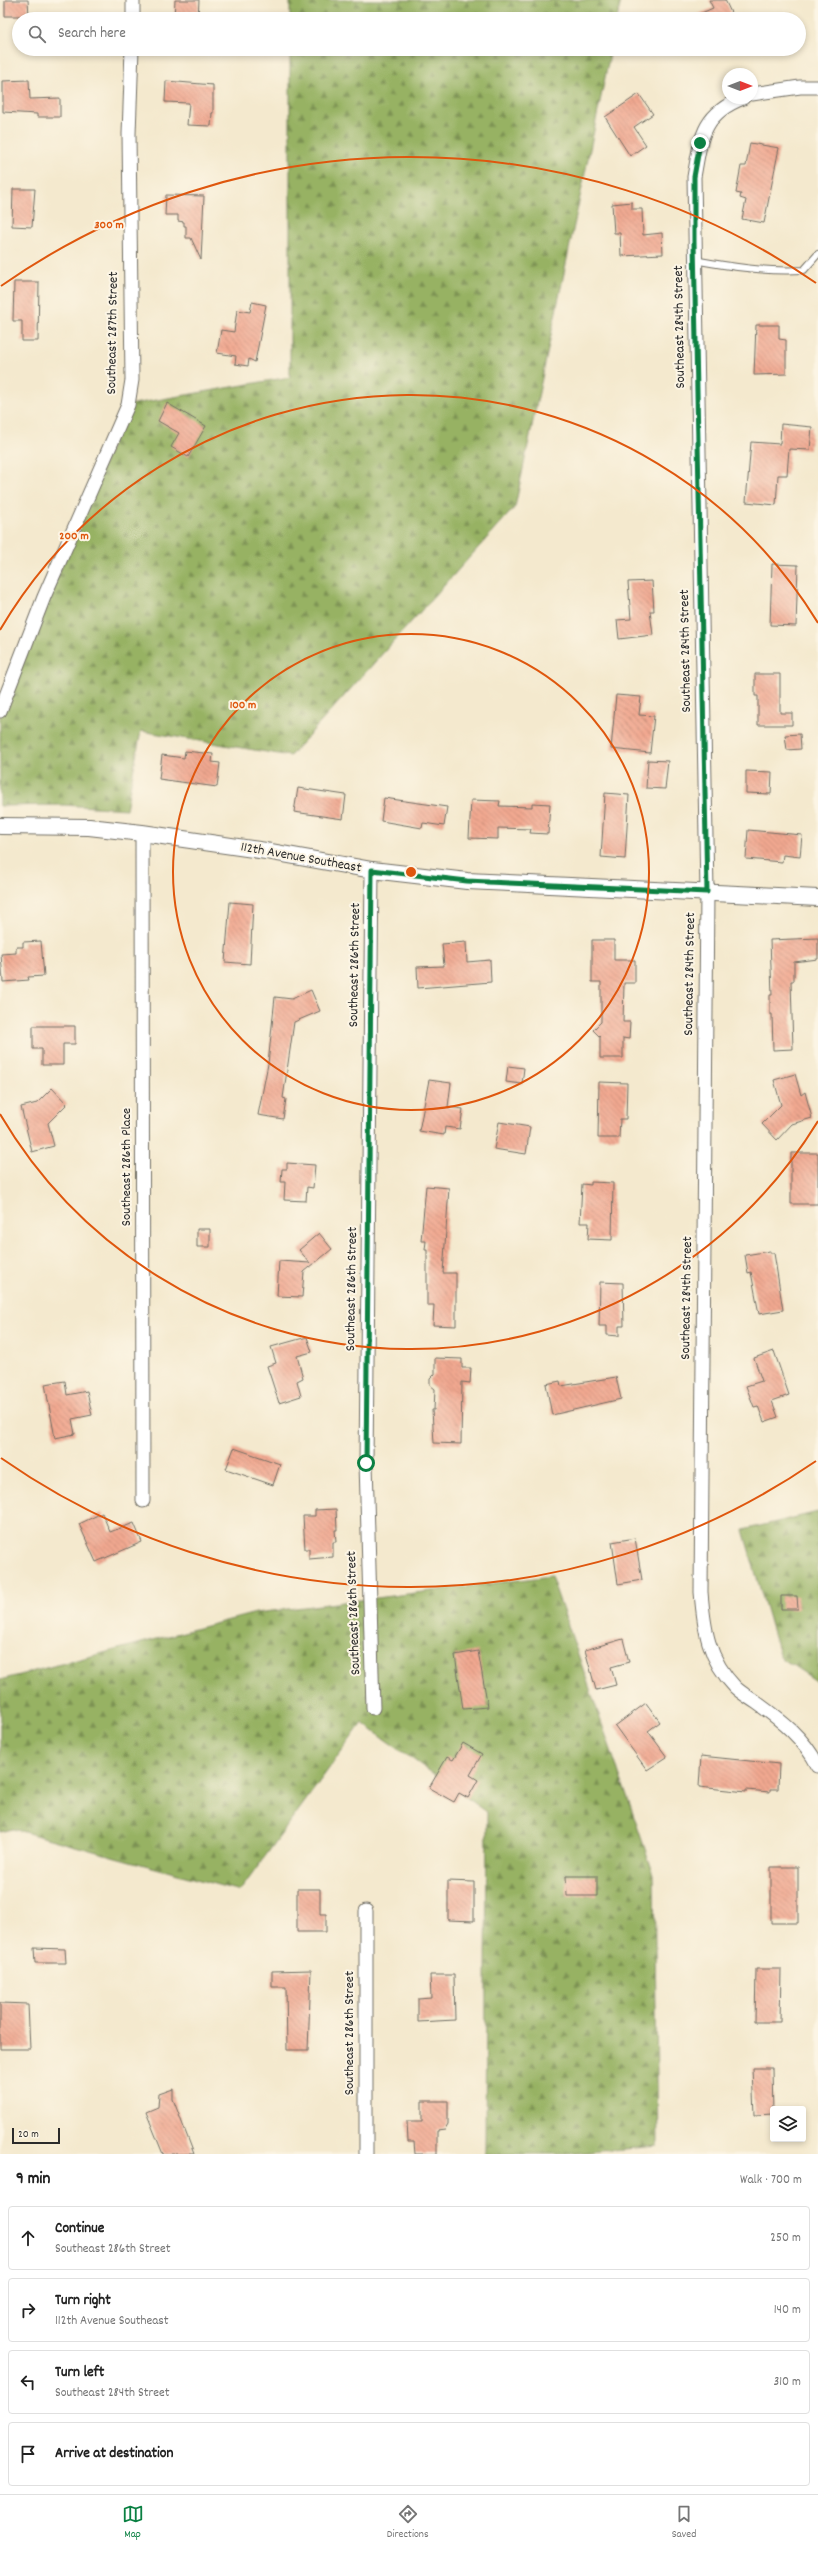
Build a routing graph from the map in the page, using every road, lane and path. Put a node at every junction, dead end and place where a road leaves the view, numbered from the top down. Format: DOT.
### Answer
graph roads {
  1 [pos="133,0"];
  2 [pos="133,12"];
  3 [pos="132,56"];
  4 [pos="818,87"];
  5 [pos="758,93"];
  6 [pos="733,104"];
  7 [pos="818,254"];
  8 [pos="694,260"];
  9 [pos="0,711"];
  10 [pos="0,826"];
  11 [pos="142,833"];
  12 [pos="372,870"];
  13 [pos="707,892"];
  14 [pos="818,898"];
  15 [pos="144,1501"];
  16 [pos="373,1708"];
  17 [pos="818,1766"];
  18 [pos="366,1911"];
  19 [pos="366,2154"];
  1 -- 2 [label="street"];
  3 -- 9 [label="street, Southeast 287th Street"];
  4 -- 5 [label="street"];
  6 -- 8 [label="street, Southeast 284th Street"];
  7 -- 8 [label="lane"];
  8 -- 13 [label="street, Southeast 284th Street"];
  10 -- 11 [label="street, 112th Avenue Southeast"];
  11 -- 12 [label="street, 112th Avenue Southeast"];
  11 -- 15 [label="street, Southeast 286th Place"];
  12 -- 13 [label="street, 112th Avenue Southeast"];
  12 -- 16 [label="street, Southeast 286th Street"];
  13 -- 14 [label="street, 112th Avenue Southeast"];
  13 -- 17 [label="street, Southeast 284th Street"];
  18 -- 19 [label="street, Southeast 286th Street"];
}
